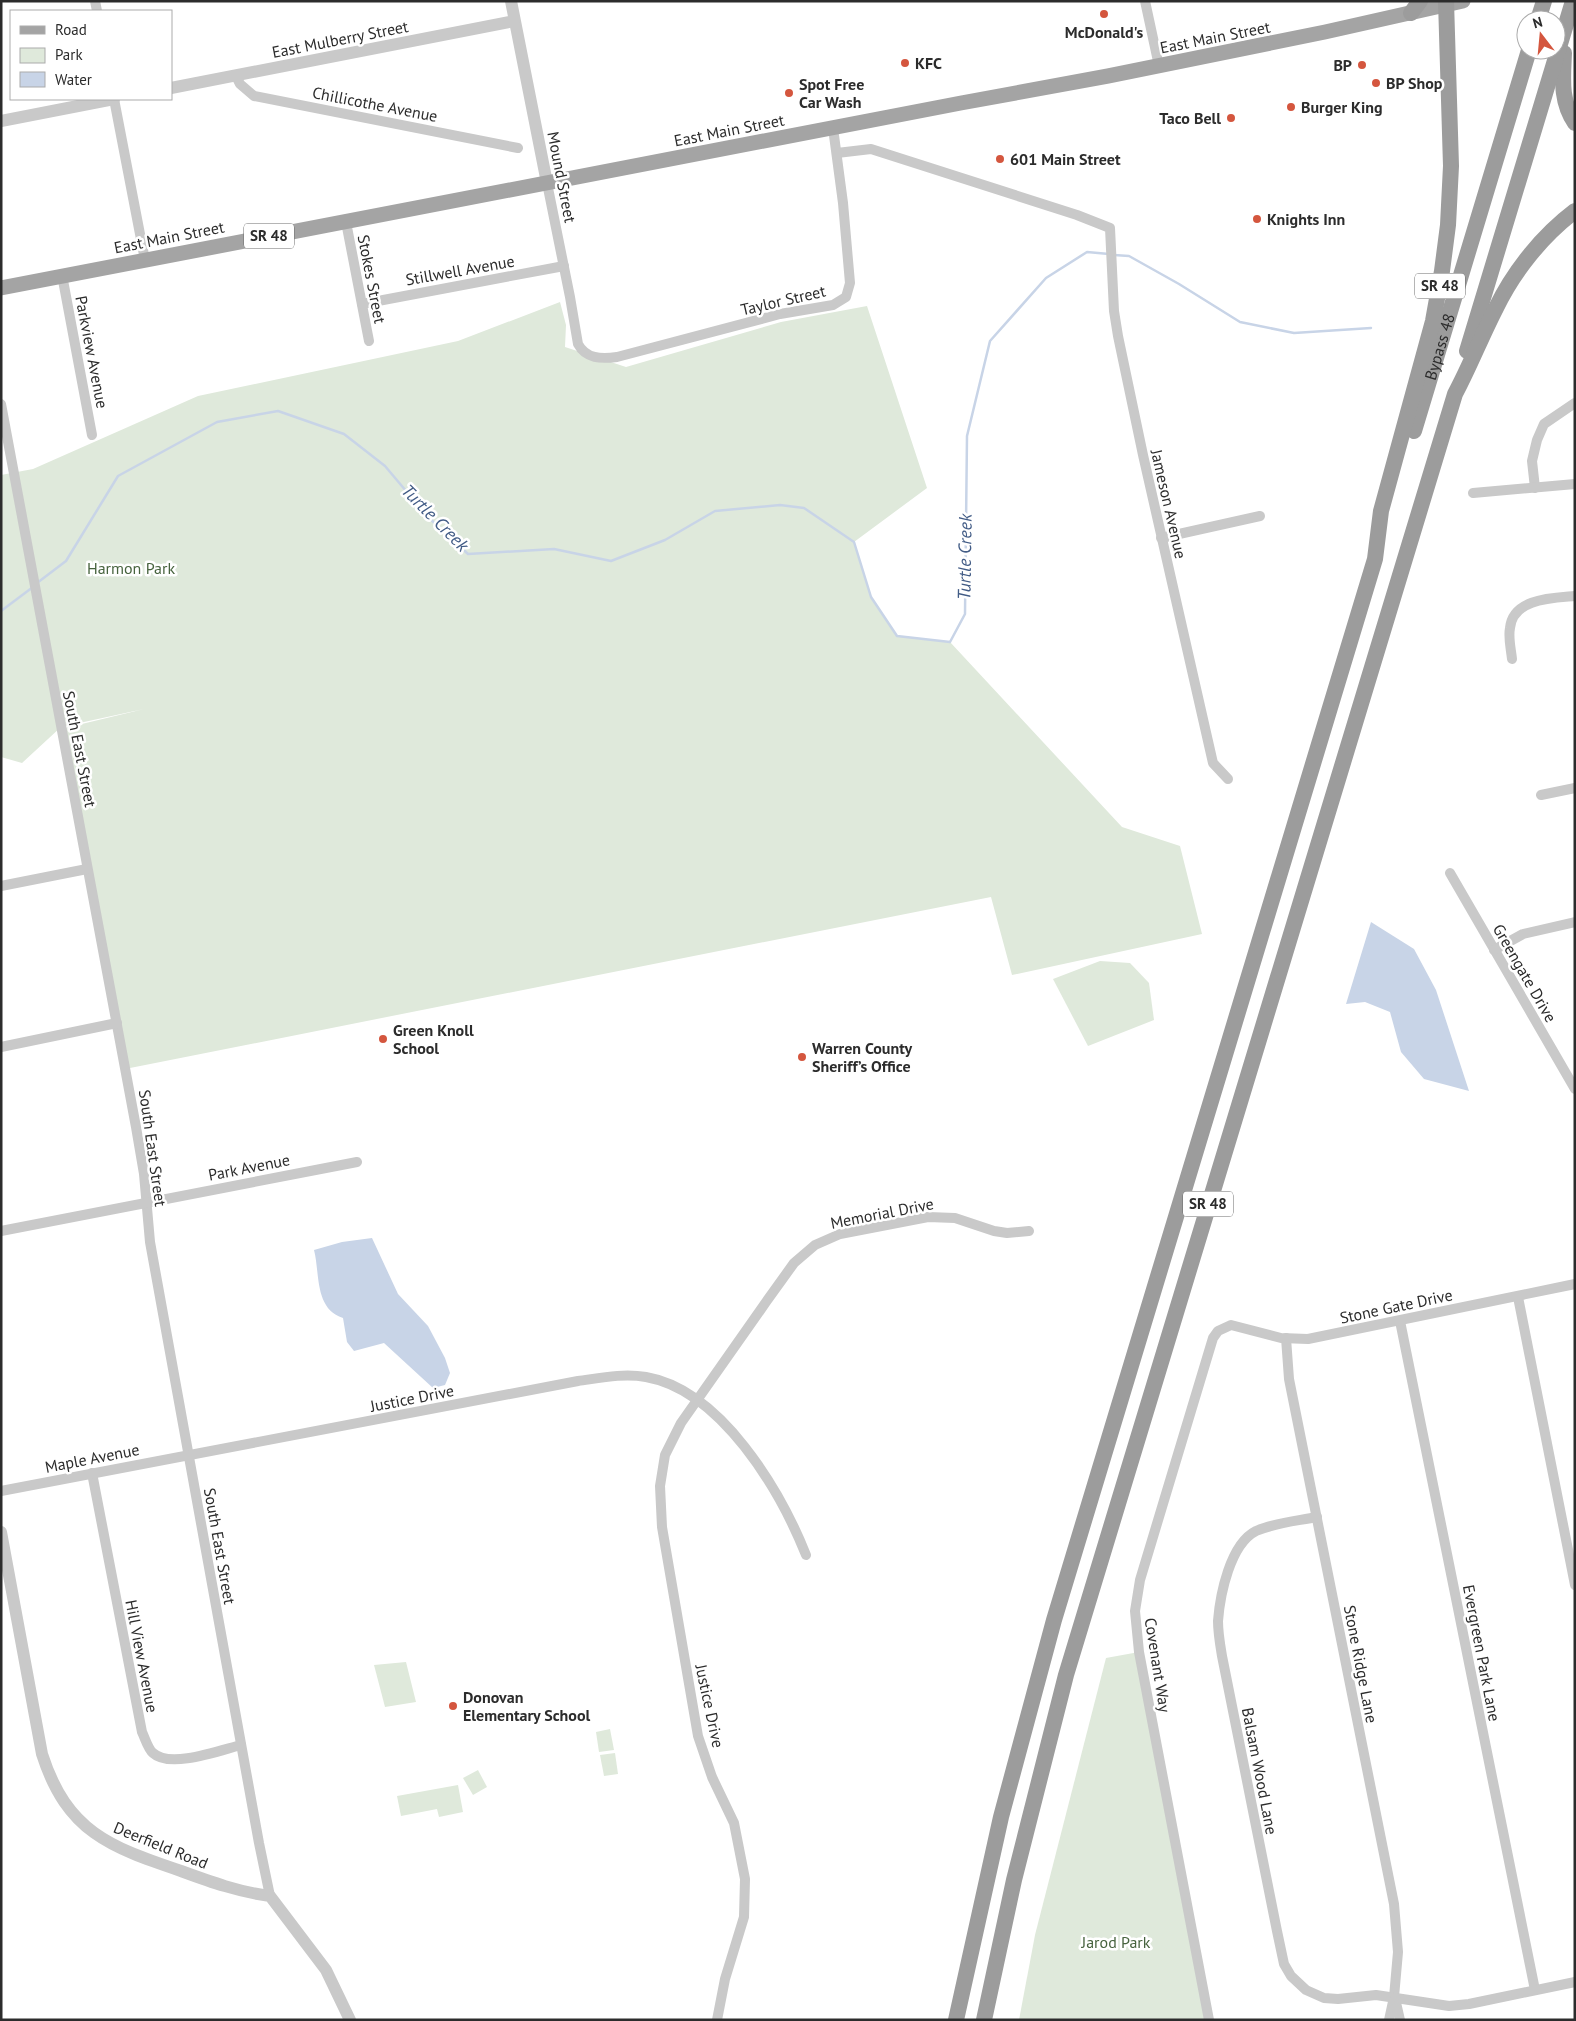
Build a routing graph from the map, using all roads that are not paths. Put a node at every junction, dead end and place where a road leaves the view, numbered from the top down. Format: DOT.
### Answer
graph roads {
  1 [pos="511,1"];
  2 [pos="1145,1"];
  3 [pos="1463,1"];
  4 [pos="1573,1"];
  5 [pos="1446,3"];
  6 [pos="1416,7"];
  7 [pos="514,21"];
  8 [pos="1566,25"];
  9 [pos="1526,60"];
  10 [pos="1555,60"];
  11 [pos="1564,60"];
  12 [pos="1159,66"];
  13 [pos="236,76"];
  14 [pos="172,88"];
  15 [pos="109,100"];
  16 [pos="114,100"];
  17 [pos="1,121"];
  18 [pos="1575,123"];
  19 [pos="832,128"];
  20 [pos="518,148"];
  21 [pos="837,152"];
  22 [pos="547,183"];
  23 [pos="1575,211"];
  24 [pos="346,222"];
  25 [pos="145,260"];
  26 [pos="564,266"];
  27 [pos="62,276"];
  28 [pos="1,288"];
  29 [pos="362,304"];
  30 [pos="369,341"];
  31 [pos="588,354"];
  32 [pos="1455,394"];
  33 [pos="1575,403"];
  34 [pos="1,404"];
  35 [pos="92,435"];
  36 [pos="1575,484"];
  37 [pos="1535,488"];
  38 [pos="1473,493"];
  39 [pos="1260,516"];
  40 [pos="1161,538"];
  41 [pos="1375,559"];
  42 [pos="1575,596"];
  43 [pos="1512,659"];
  44 [pos="1228,779"];
  45 [pos="1575,788"];
  46 [pos="1541,795"];
  47 [pos="87,870"];
  48 [pos="1450,873"];
  49 [pos="1,886"];
  50 [pos="1575,922"];
  51 [pos="1494,950"];
  52 [pos="116,1023"];
  53 [pos="1,1047"];
  54 [pos="1575,1089"];
  55 [pos="356,1162"];
  56 [pos="146,1203"];
  57 [pos="1,1231"];
  58 [pos="1029,1232"];
  59 [pos="1575,1284"];
  60 [pos="1518,1297"];
  61 [pos="1400,1320"];
  62 [pos="1224,1327"];
  63 [pos="1286,1338"];
  64 [pos="698,1399"];
  65 [pos="189,1456"];
  66 [pos="92,1473"];
  67 [pos="1,1491"];
  68 [pos="1316,1517"];
  69 [pos="1,1532"];
  70 [pos="806,1555"];
  71 [pos="1575,1585"];
  72 [pos="241,1745"];
  73 [pos="270,1896"];
  74 [pos="1575,1982"];
  75 [pos="1535,1990"];
  76 [pos="1394,1996"];
  77 [pos="350,2020"];
  78 [pos="717,2020"];
  79 [pos="956,2020"];
  80 [pos="984,2020"];
  81 [pos="1209,2020"];
  82 [pos="1389,2020"];
  83 [pos="1400,2020"];
  1 -- 7 [label="street, Mound Street"];
  2 -- 12 [label="street"];
  3 -- 5 [label="main road, East Main Street / SR 48"];
  4 -- 8 [label="highway, Bypass 48"];
  5 -- 6 [label="main road, East Main Street / SR 48"];
  5 -- 41 [label="highway, SR 48"];
  6 -- 12 [label="main road, East Main Street / SR 48"];
  7 -- 13 [label="street, East Mulberry Street"];
  7 -- 22 [label="street, Mound Street"];
  9 -- 41 [label="highway, Bypass 48"];
  10 -- 32 [label="highway, Bypass 48"];
  11 -- 18 [label="highway"];
  12 -- 19 [label="main road, East Main Street / SR 48"];
  13 -- 14 [label="street, East Mulberry Street"];
  13 -- 20 [label="street, Chillicothe Avenue"];
  15 -- 17 [label="street"];
  16 -- 25 [label="street"];
  19 -- 21 [label="street, Taylor Street"];
  19 -- 22 [label="main road, East Main Street / SR 48"];
  21 -- 31 [label="street, Taylor Street"];
  21 -- 40 [label="street, Jameson Avenue"];
  22 -- 24 [label="main road, East Main Street / SR 48"];
  22 -- 26 [label="street, Mound Street"];
  23 -- 32 [label="highway, SR 48"];
  24 -- 25 [label="main road, East Main Street / SR 48"];
  24 -- 29 [label="street, Stokes Street"];
  25 -- 27 [label="main road, East Main Street / SR 48"];
  26 -- 29 [label="street, Stillwell Avenue"];
  26 -- 31 [label="street, Mound Street"];
  27 -- 28 [label="main road, East Main Street / SR 48"];
  27 -- 35 [label="street, Parkview Avenue"];
  29 -- 30 [label="street, Stokes Street"];
  32 -- 80 [label="highway, SR 48"];
  33 -- 37 [label="street"];
  34 -- 47 [label="street, South East Street"];
  36 -- 37 [label="street"];
  37 -- 38 [label="street"];
  39 -- 40 [label="street"];
  40 -- 44 [label="street, Jameson Avenue"];
  41 -- 79 [label="highway, SR 48"];
  42 -- 43 [label="street"];
  45 -- 46 [label="street"];
  47 -- 49 [label="street"];
  47 -- 52 [label="street, South East Street"];
  48 -- 51 [label="street, Greengate Drive"];
  50 -- 51 [label="street"];
  51 -- 54 [label="street, Greengate Drive"];
  52 -- 53 [label="street"];
  52 -- 56 [label="street, South East Street"];
  55 -- 56 [label="street, Park Avenue"];
  56 -- 57 [label="street, Park Avenue"];
  56 -- 65 [label="street, South East Street"];
  58 -- 64 [label="street, Memorial Drive"];
  59 -- 60 [label="street, Stone Gate Drive"];
  60 -- 61 [label="street, Stone Gate Drive"];
  60 -- 71 [label="street"];
  61 -- 63 [label="street, Stone Gate Drive"];
  61 -- 75 [label="street, Evergreen Park Lane"];
  62 -- 63 [label="street, Stone Gate Drive"];
  62 -- 81 [label="street, Covenant Way"];
  63 -- 68 [label="street, Stone Ridge Lane"];
  64 -- 65 [label="street, Justice Drive"];
  64 -- 70 [label="street, Justice Drive"];
  64 -- 78 [label="street, Justice Drive"];
  65 -- 66 [label="street, Maple Avenue"];
  65 -- 72 [label="street, South East Street"];
  66 -- 67 [label="street, Maple Avenue"];
  66 -- 72 [label="street, Hill View Avenue"];
  68 -- 76 [label="street, Stone Ridge Lane"];
  68 -- 76 [label="street, Balsam Wood Lane"];
  69 -- 73 [label="street, Deerfield Road"];
  72 -- 73 [label="street, South East Street"];
  73 -- 77 [label="street"];
  74 -- 75 [label="street"];
  75 -- 76 [label="street"];
  76 -- 82 [label="street, Stone Ridge Lane"];
  76 -- 83 [label="street, Stone Ridge Lane"];
}
